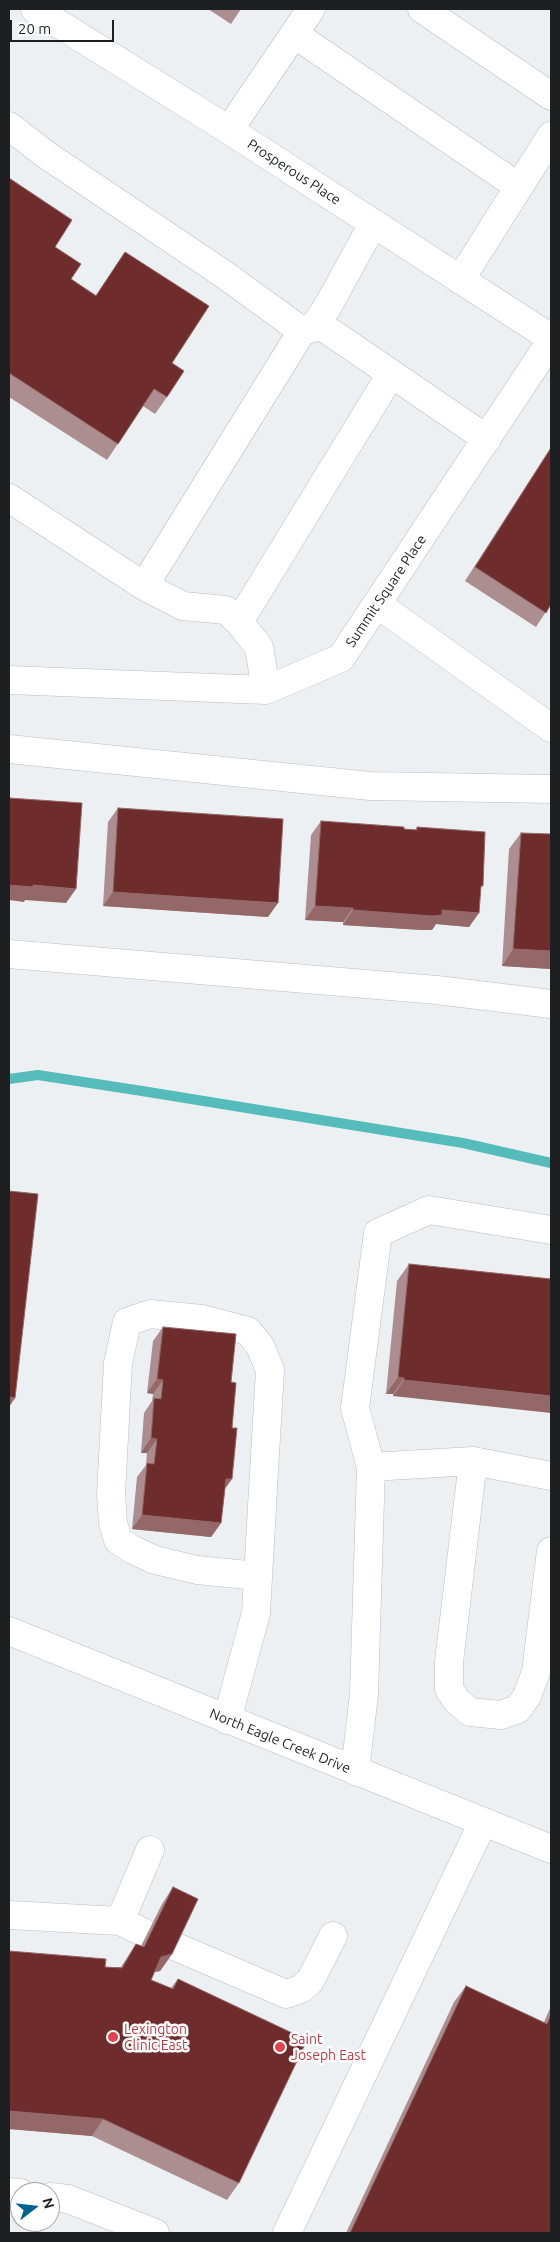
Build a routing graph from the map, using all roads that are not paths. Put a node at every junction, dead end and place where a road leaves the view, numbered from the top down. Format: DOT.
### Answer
graph roads {
  1 [pos="311,9"];
  2 [pos="422,9"];
  3 [pos="45,11"];
  4 [pos="294,34"];
  5 [pos="551,96"];
  6 [pos="9,126"];
  7 [pos="229,130"];
  8 [pos="551,136"];
  9 [pos="519,187"];
  10 [pos="373,224"];
  11 [pos="460,280"];
  12 [pos="309,327"];
  13 [pos="551,340"];
  14 [pos="391,374"];
  15 [pos="487,439"];
  16 [pos="9,498"];
  17 [pos="144,586"];
  18 [pos="377,604"];
  19 [pos="239,622"];
  20 [pos="9,680"];
  21 [pos="266,690"];
  22 [pos="549,721"];
  23 [pos="9,749"];
  24 [pos="551,789"];
  25 [pos="9,954"];
  26 [pos="551,1004"];
  27 [pos="551,1230"];
  28 [pos="473,1462"];
  29 [pos="371,1467"];
  30 [pos="551,1476"];
  31 [pos="551,1551"];
  32 [pos="258,1576"];
  33 [pos="9,1631"];
  34 [pos="228,1720"];
  35 [pos="355,1771"];
  36 [pos="483,1822"];
  37 [pos="551,1849"];
  38 [pos="150,1850"];
  39 [pos="9,1915"];
  40 [pos="120,1922"];
  41 [pos="148,1934"];
  42 [pos="333,1936"];
  43 [pos="172,1945"];
  44 [pos="60,2199"];
  45 [pos="155,2233"];
  46 [pos="287,2233"];
  1 -- 4 [label="street"];
  2 -- 5 [label="street"];
  3 -- 7 [label="street, Prosperous Place"];
  4 -- 7 [label="street"];
  4 -- 9 [label="street"];
  6 -- 12 [label="street"];
  7 -- 10 [label="street, Prosperous Place"];
  8 -- 9 [label="street"];
  9 -- 11 [label="street"];
  10 -- 11 [label="street, Prosperous Place"];
  10 -- 12 [label="street"];
  11 -- 13 [label="street, Prosperous Place"];
  12 -- 14 [label="street"];
  12 -- 17 [label="street"];
  13 -- 15 [label="street, Summit Square Place"];
  14 -- 15 [label="street"];
  14 -- 19 [label="street"];
  15 -- 18 [label="street, Summit Square Place"];
  16 -- 17 [label="street"];
  17 -- 19 [label="street"];
  18 -- 21 [label="street, Summit Square Place"];
  18 -- 22 [label="street"];
  19 -- 21 [label="street"];
  20 -- 21 [label="street, Summit Square Place"];
  23 -- 24 [label="street"];
  25 -- 26 [label="street"];
  27 -- 29 [label="street"];
  28 -- 29 [label="street"];
  28 -- 30 [label="street"];
  28 -- 31 [label="street"];
  29 -- 35 [label="street"];
  32 -- 32 [label="street"];
  32 -- 34 [label="street"];
  33 -- 34 [label="street, North Eagle Creek Drive"];
  34 -- 35 [label="street, North Eagle Creek Drive"];
  35 -- 36 [label="street, North Eagle Creek Drive"];
  36 -- 37 [label="street, North Eagle Creek Drive"];
  36 -- 46 [label="street"];
  38 -- 40 [label="street"];
  39 -- 40 [label="street"];
  40 -- 41 [label="street"];
  42 -- 43 [label="street"];
  44 -- 45 [label="street"];
}
